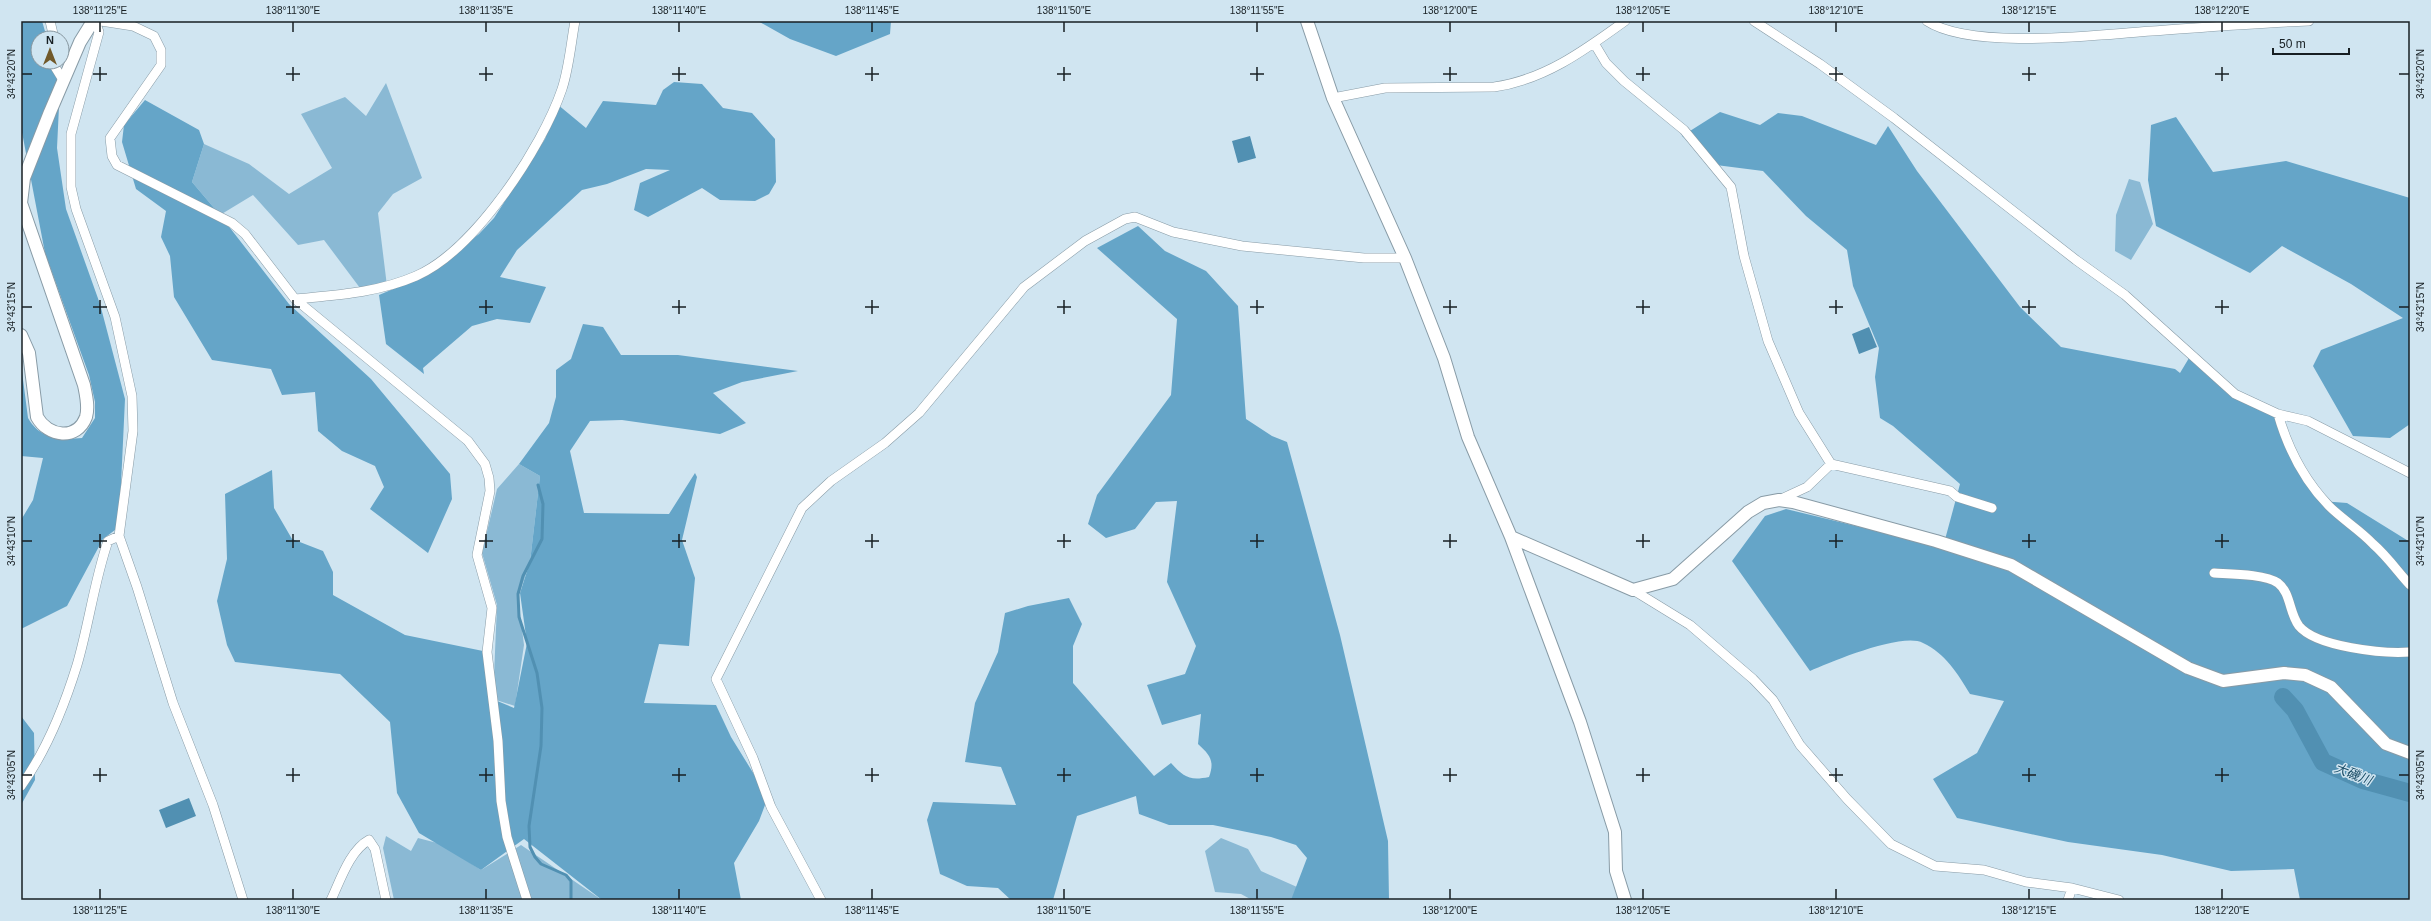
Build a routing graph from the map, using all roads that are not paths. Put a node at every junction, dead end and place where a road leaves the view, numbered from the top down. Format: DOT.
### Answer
graph roads {
  1 [pos="94,21"];
  2 [pos="101,21"];
  3 [pos="575,21"];
  4 [pos="1306,21"];
  5 [pos="1625,21"];
  6 [pos="1754,21"];
  7 [pos="1926,21"];
  8 [pos="2309,21"];
  9 [pos="1594,43"];
  10 [pos="57,70"];
  11 [pos="63,80"];
  12 [pos="1333,98"];
  13 [pos="1405,258"];
  14 [pos="295,298"];
  15 [pos="21,335"];
  16 [pos="2278,414"];
  17 [pos="1831,464"];
  18 [pos="2410,473"];
  19 [pos="1779,500"];
  20 [pos="1992,508"];
  21 [pos="119,536"];
  22 [pos="1510,537"];
  23 [pos="2214,573"];
  24 [pos="2410,585"];
  25 [pos="1633,590"];
  26 [pos="2410,652"];
  27 [pos="2410,752"];
  28 [pos="21,786"];
  29 [pos="2072,888"];
  30 [pos="243,900"];
  31 [pos="331,900"];
  32 [pos="386,900"];
  33 [pos="527,900"];
  34 [pos="820,900"];
  35 [pos="1625,900"];
  36 [pos="2068,900"];
  37 [pos="2119,900"];
  1 -- 11 [label="street"];
  1 -- 21 [label="street"];
  2 -- 14 [label="street"];
  3 -- 14 [label="street"];
  4 -- 12 [label="street"];
  5 -- 9 [label="street"];
  6 -- 16 [label="street"];
  7 -- 8 [label="street"];
  9 -- 12 [label="street"];
  9 -- 17 [label="street"];
  10 -- 11 [label="street"];
  11 -- 15 [label="street"];
  12 -- 13 [label="street"];
  13 -- 22 [label="street"];
  13 -- 34 [label="street"];
  14 -- 33 [label="street"];
  16 -- 18 [label="street"];
  16 -- 24 [label="street"];
  17 -- 19 [label="street"];
  17 -- 20 [label="street"];
  19 -- 25 [label="street"];
  19 -- 27 [label="street"];
  21 -- 28 [label="street"];
  21 -- 30 [label="street"];
  22 -- 25 [label="street"];
  22 -- 35 [label="street"];
  23 -- 26 [label="street"];
  25 -- 29 [label="street"];
  29 -- 36 [label="street"];
  29 -- 37 [label="street"];
  31 -- 32 [label="street"];
}
